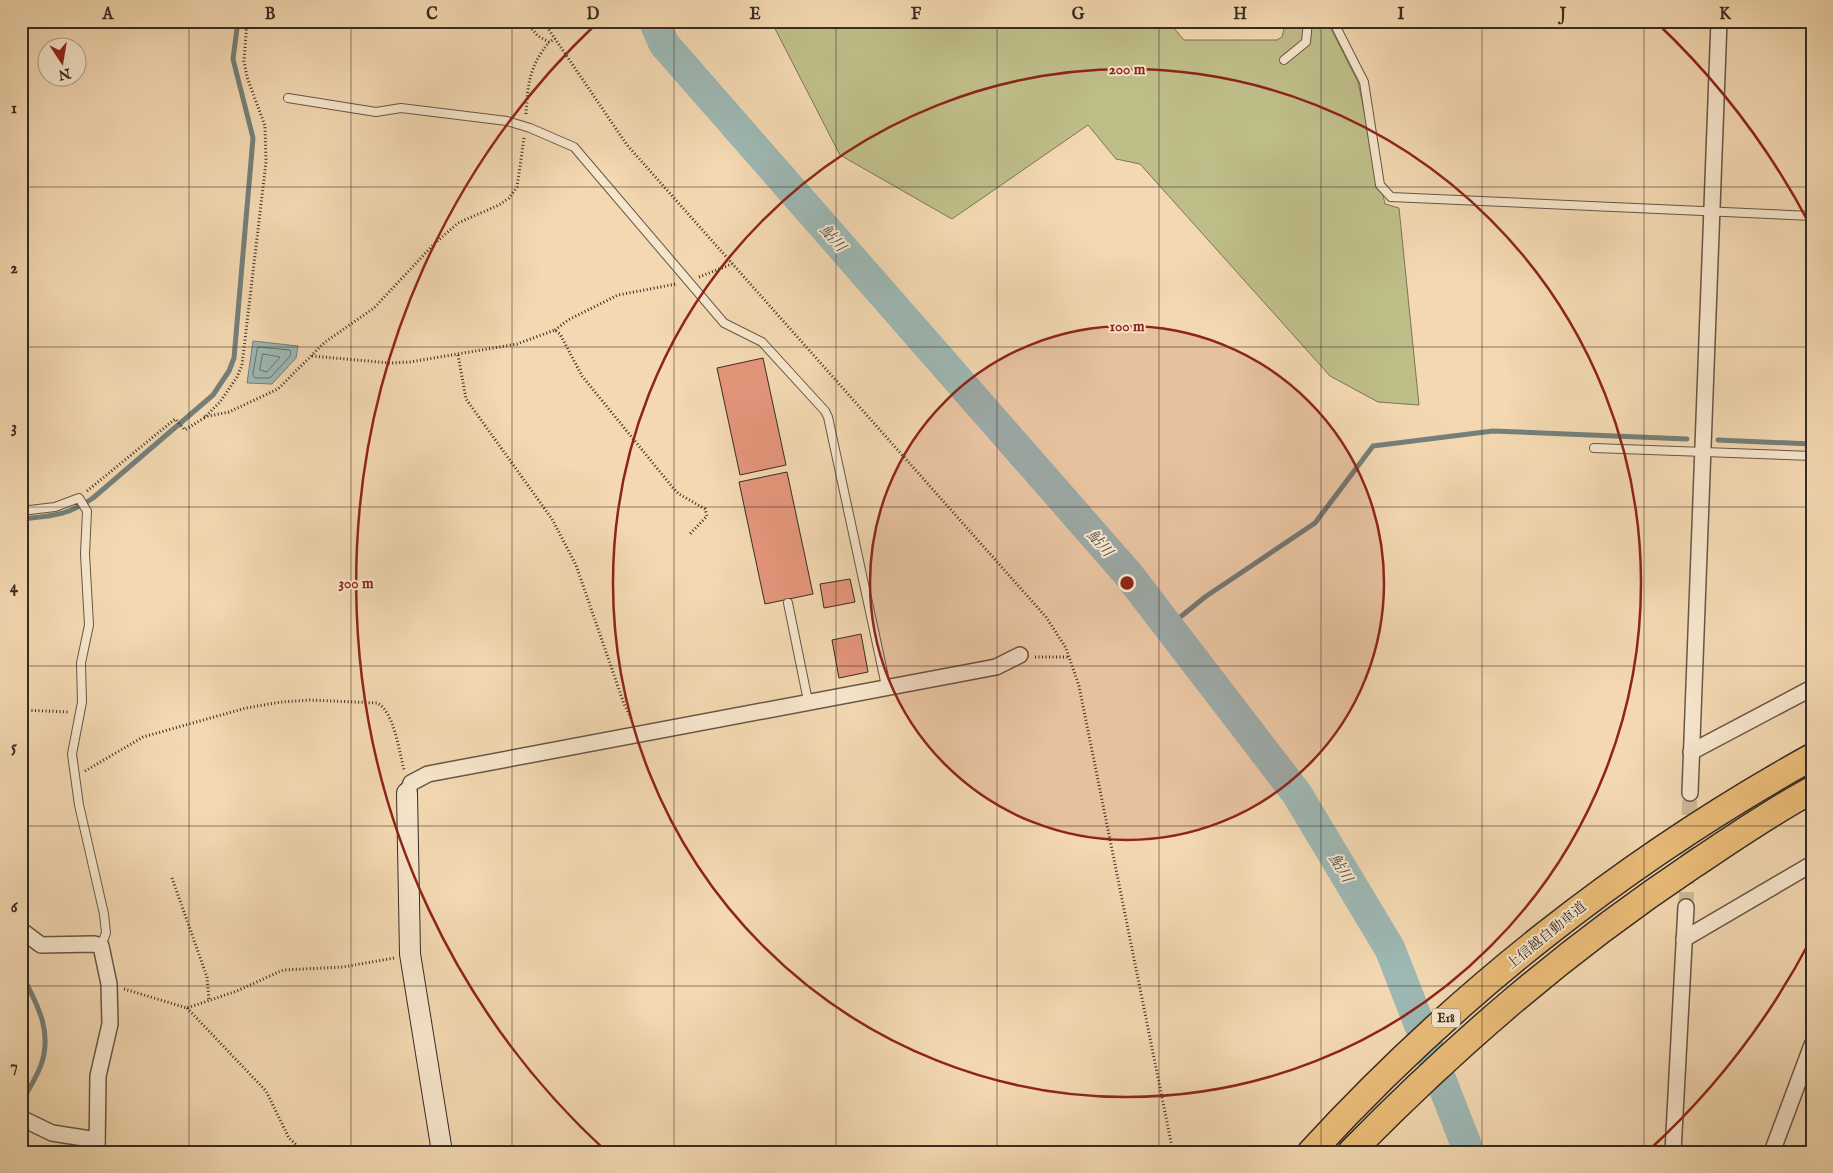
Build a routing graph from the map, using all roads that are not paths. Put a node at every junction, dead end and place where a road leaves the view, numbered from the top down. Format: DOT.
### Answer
graph roads {
  1 [pos="1308,21"];
  2 [pos="1333,21"];
  3 [pos="1719,21"];
  4 [pos="1284,60"];
  5 [pos="288,98"];
  6 [pos="1711,211"];
  7 [pos="1812,216"];
  8 [pos="1594,448"];
  9 [pos="1702,452"];
  10 [pos="1812,456"];
  11 [pos="21,511"];
  12 [pos="788,603"];
  13 [pos="1020,655"];
  14 [pos="886,686"];
  15 [pos="1812,688"];
  16 [pos="808,701"];
  17 [pos="1691,752"];
  18 [pos="1812,757"];
  19 [pos="409,788"];
  20 [pos="1812,790"];
  21 [pos="1690,793"];
  22 [pos="1812,864"];
  23 [pos="1686,907"];
  24 [pos="21,930"];
  25 [pos="1684,939"];
  26 [pos="101,946"];
  27 [pos="1812,1045"];
  28 [pos="1804,1090"];
  29 [pos="21,1118"];
  30 [pos="97,1146"];
  31 [pos="442,1152"];
  32 [pos="1311,1152"];
  33 [pos="1351,1152"];
  34 [pos="1673,1152"];
  35 [pos="1772,1152"];
  1 -- 4 [label="lane"];
  2 -- 6 [label="lane"];
  3 -- 6 [label="street"];
  5 -- 14 [label="lane"];
  6 -- 7 [label="lane"];
  6 -- 9 [label="street"];
  8 -- 9 [label="lane"];
  9 -- 10 [label="lane"];
  9 -- 17 [label="street"];
  11 -- 26 [label="lane"];
  12 -- 16 [label="lane"];
  13 -- 14 [label="street"];
  14 -- 16 [label="street"];
  15 -- 17 [label="street"];
  16 -- 19 [label="street"];
  17 -- 21 [label="street"];
  18 -- 32 [label="highway, 上信越自動車道 / E18"];
  19 -- 31 [label="street"];
  20 -- 33 [label="highway, E18"];
  22 -- 25 [label="street"];
  23 -- 25 [label="street"];
  24 -- 26 [label="street"];
  25 -- 34 [label="street"];
  26 -- 30 [label="street"];
  27 -- 28 [label="street"];
  28 -- 35 [label="street"];
  29 -- 30 [label="street"];
}
